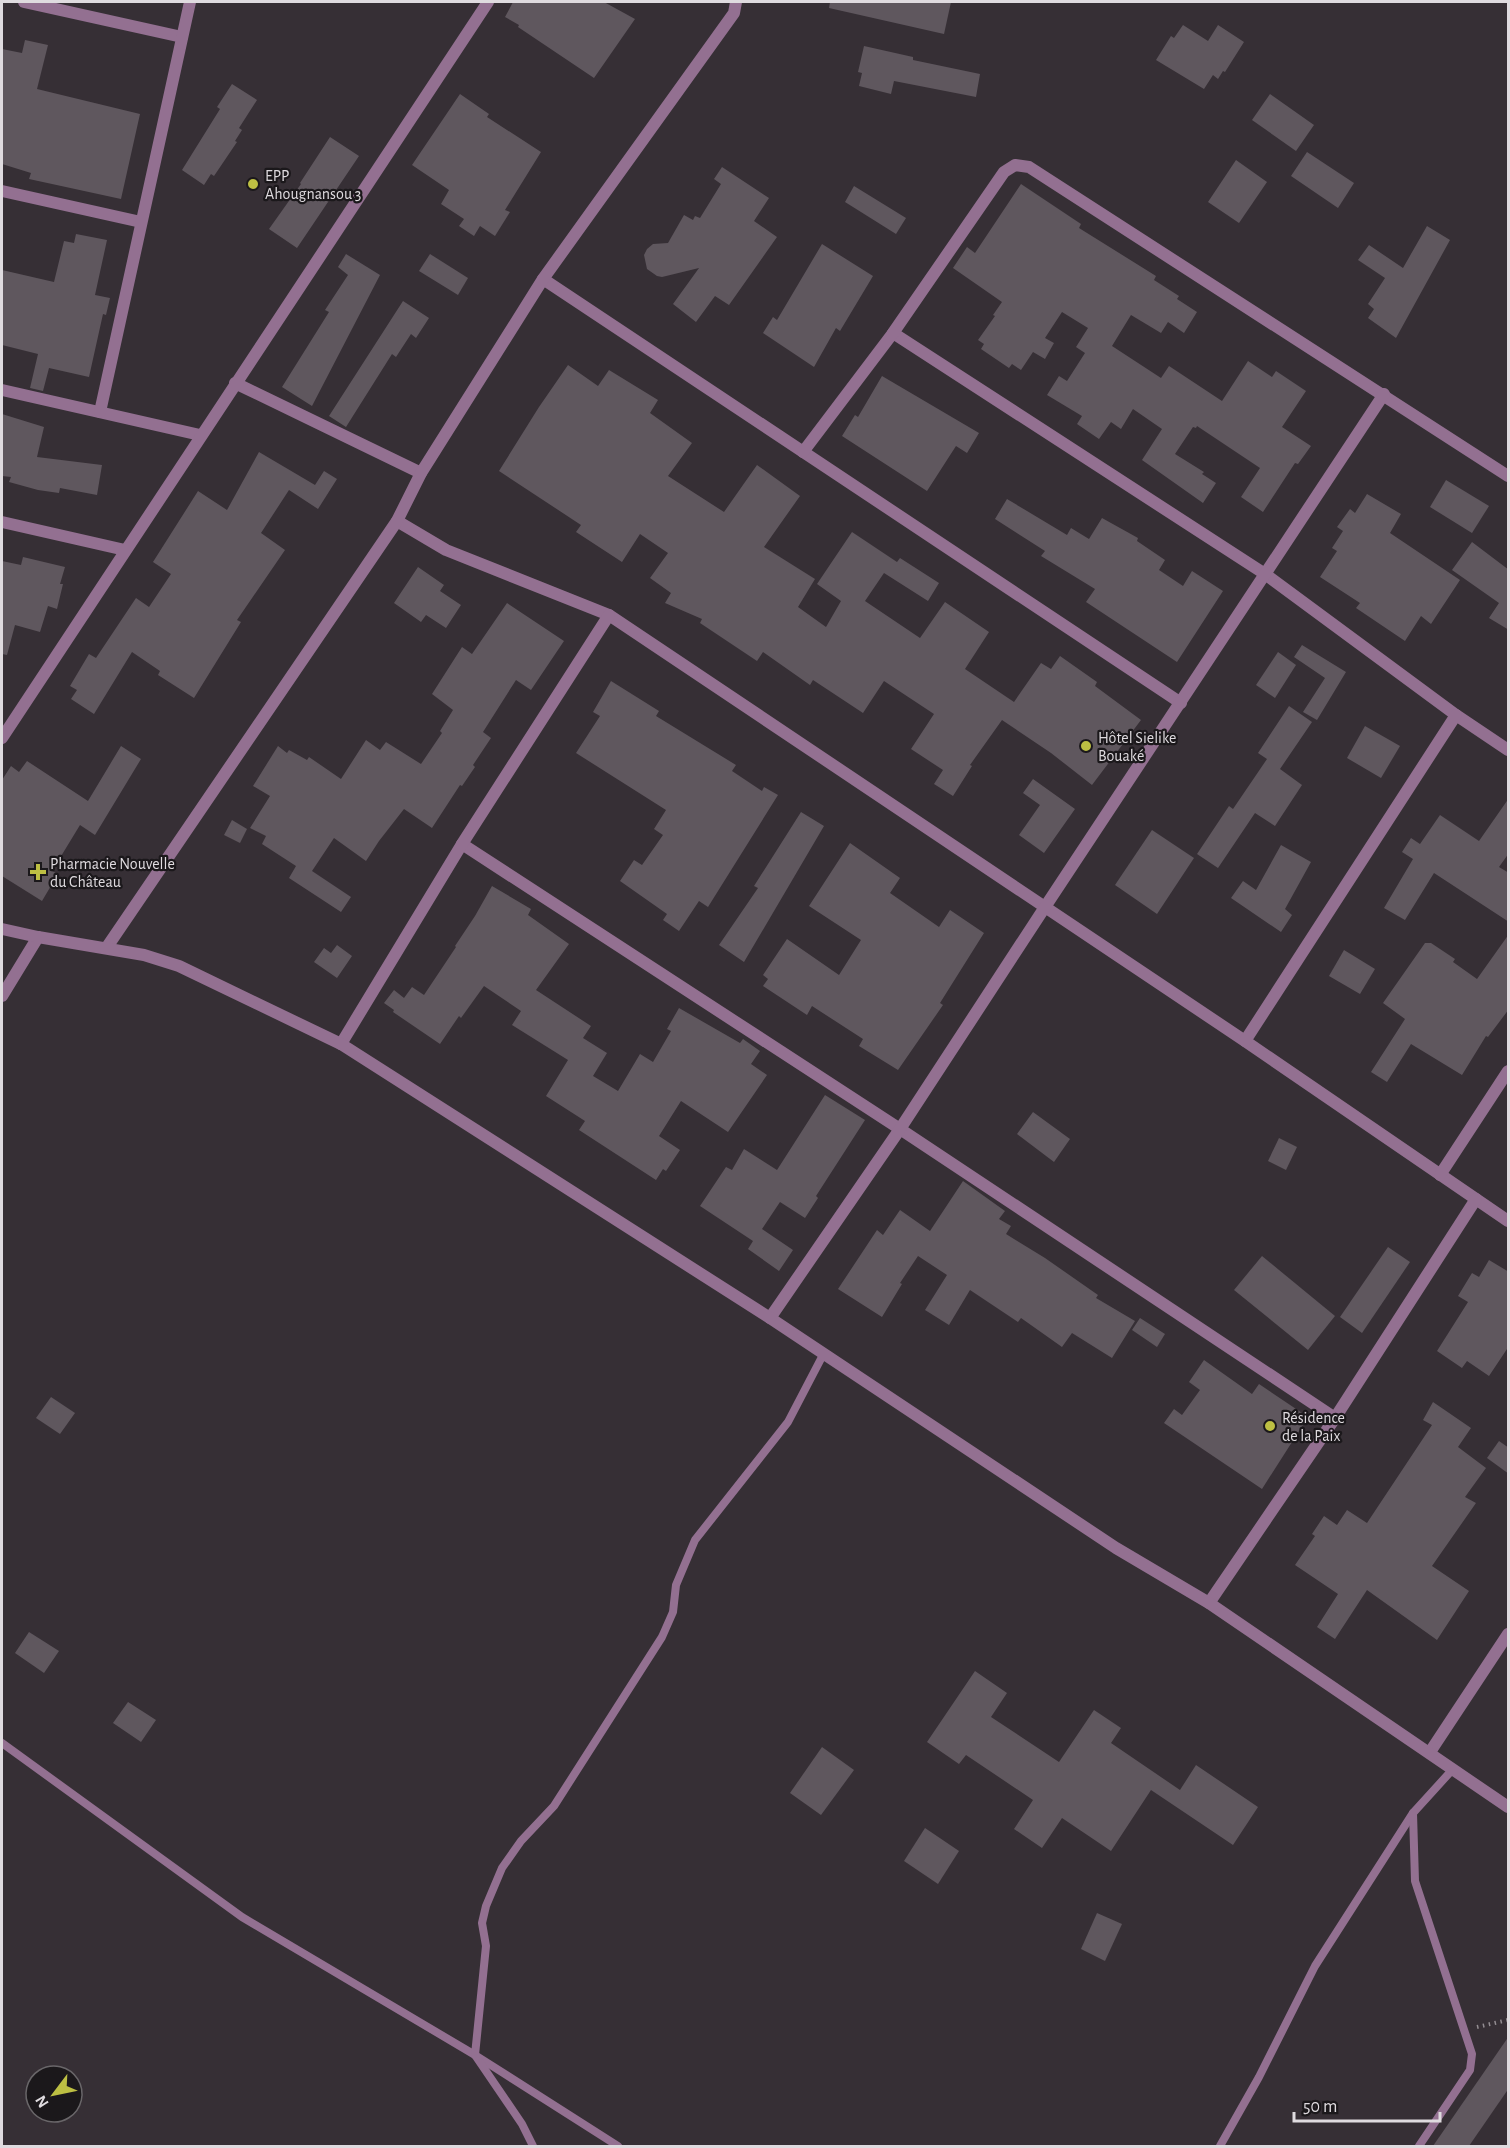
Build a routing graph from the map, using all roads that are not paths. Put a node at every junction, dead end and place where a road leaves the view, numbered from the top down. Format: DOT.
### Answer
graph roads {
  1 [pos="24,2"];
  2 [pos="190,2"];
  3 [pos="488,2"];
  4 [pos="736,2"];
  5 [pos="182,37"];
  6 [pos="2,191"];
  7 [pos="141,222"];
  8 [pos="543,279"];
  9 [pos="894,333"];
  10 [pos="235,383"];
  11 [pos="2,390"];
  12 [pos="1384,394"];
  13 [pos="100,412"];
  14 [pos="200,435"];
  15 [pos="803,452"];
  16 [pos="421,473"];
  17 [pos="1509,476"];
  18 [pos="397,521"];
  19 [pos="2,522"];
  20 [pos="125,550"];
  21 [pos="1265,574"];
  22 [pos="609,615"];
  23 [pos="1181,703"];
  24 [pos="1456,715"];
  25 [pos="3,732"];
  26 [pos="1509,750"];
  27 [pos="462,844"];
  28 [pos="1045,907"];
  29 [pos="2,929"];
  30 [pos="38,937"];
  31 [pos="107,948"];
  32 [pos="2,996"];
  33 [pos="1245,1041"];
  34 [pos="341,1044"];
  35 [pos="1509,1071"];
  36 [pos="900,1129"];
  37 [pos="1440,1175"];
  38 [pos="1476,1199"];
  39 [pos="1509,1221"];
  40 [pos="770,1318"];
  41 [pos="824,1353"];
  42 [pos="1335,1418"];
  43 [pos="1209,1604"];
  44 [pos="1509,1634"];
  45 [pos="2,1743"];
  46 [pos="1430,1752"];
  47 [pos="1453,1769"];
  48 [pos="1509,1806"];
  49 [pos="1413,1813"];
  50 [pos="475,2055"];
  51 [pos="532,2146"];
  52 [pos="618,2146"];
  53 [pos="1220,2146"];
  54 [pos="1419,2146"];
  1 -- 5 [label="street"];
  2 -- 5 [label="street"];
  3 -- 10 [label="street"];
  4 -- 8 [label="street"];
  5 -- 7 [label="street"];
  6 -- 7 [label="street"];
  7 -- 13 [label="street"];
  8 -- 15 [label="street"];
  8 -- 16 [label="street"];
  9 -- 12 [label="street"];
  9 -- 15 [label="street"];
  9 -- 21 [label="street"];
  10 -- 14 [label="street"];
  10 -- 16 [label="street"];
  11 -- 13 [label="street"];
  12 -- 17 [label="street"];
  12 -- 21 [label="street"];
  13 -- 14 [label="street"];
  14 -- 20 [label="street"];
  15 -- 23 [label="street"];
  16 -- 18 [label="street"];
  18 -- 22 [label="street"];
  18 -- 31 [label="street"];
  19 -- 20 [label="street"];
  20 -- 25 [label="street"];
  21 -- 23 [label="street"];
  21 -- 24 [label="street"];
  22 -- 27 [label="street"];
  22 -- 28 [label="street"];
  23 -- 28 [label="street"];
  24 -- 26 [label="street"];
  24 -- 33 [label="street"];
  27 -- 34 [label="street"];
  27 -- 36 [label="street"];
  28 -- 33 [label="street"];
  28 -- 36 [label="street"];
  29 -- 30 [label="street"];
  30 -- 31 [label="street"];
  30 -- 32 [label="street"];
  31 -- 34 [label="street"];
  33 -- 37 [label="street"];
  34 -- 40 [label="street"];
  35 -- 37 [label="street"];
  36 -- 40 [label="street"];
  36 -- 42 [label="street"];
  37 -- 38 [label="street"];
  38 -- 39 [label="street"];
  38 -- 42 [label="street"];
  40 -- 41 [label="street"];
  41 -- 43 [label="street"];
  41 -- 50 [label="lane"];
  42 -- 43 [label="street"];
  43 -- 46 [label="street"];
  44 -- 46 [label="street"];
  45 -- 50 [label="lane"];
  46 -- 47 [label="street"];
  47 -- 48 [label="street"];
  47 -- 49 [label="lane"];
  49 -- 53 [label="lane"];
  49 -- 54 [label="lane"];
  50 -- 51 [label="lane"];
  50 -- 52 [label="lane"];
}
